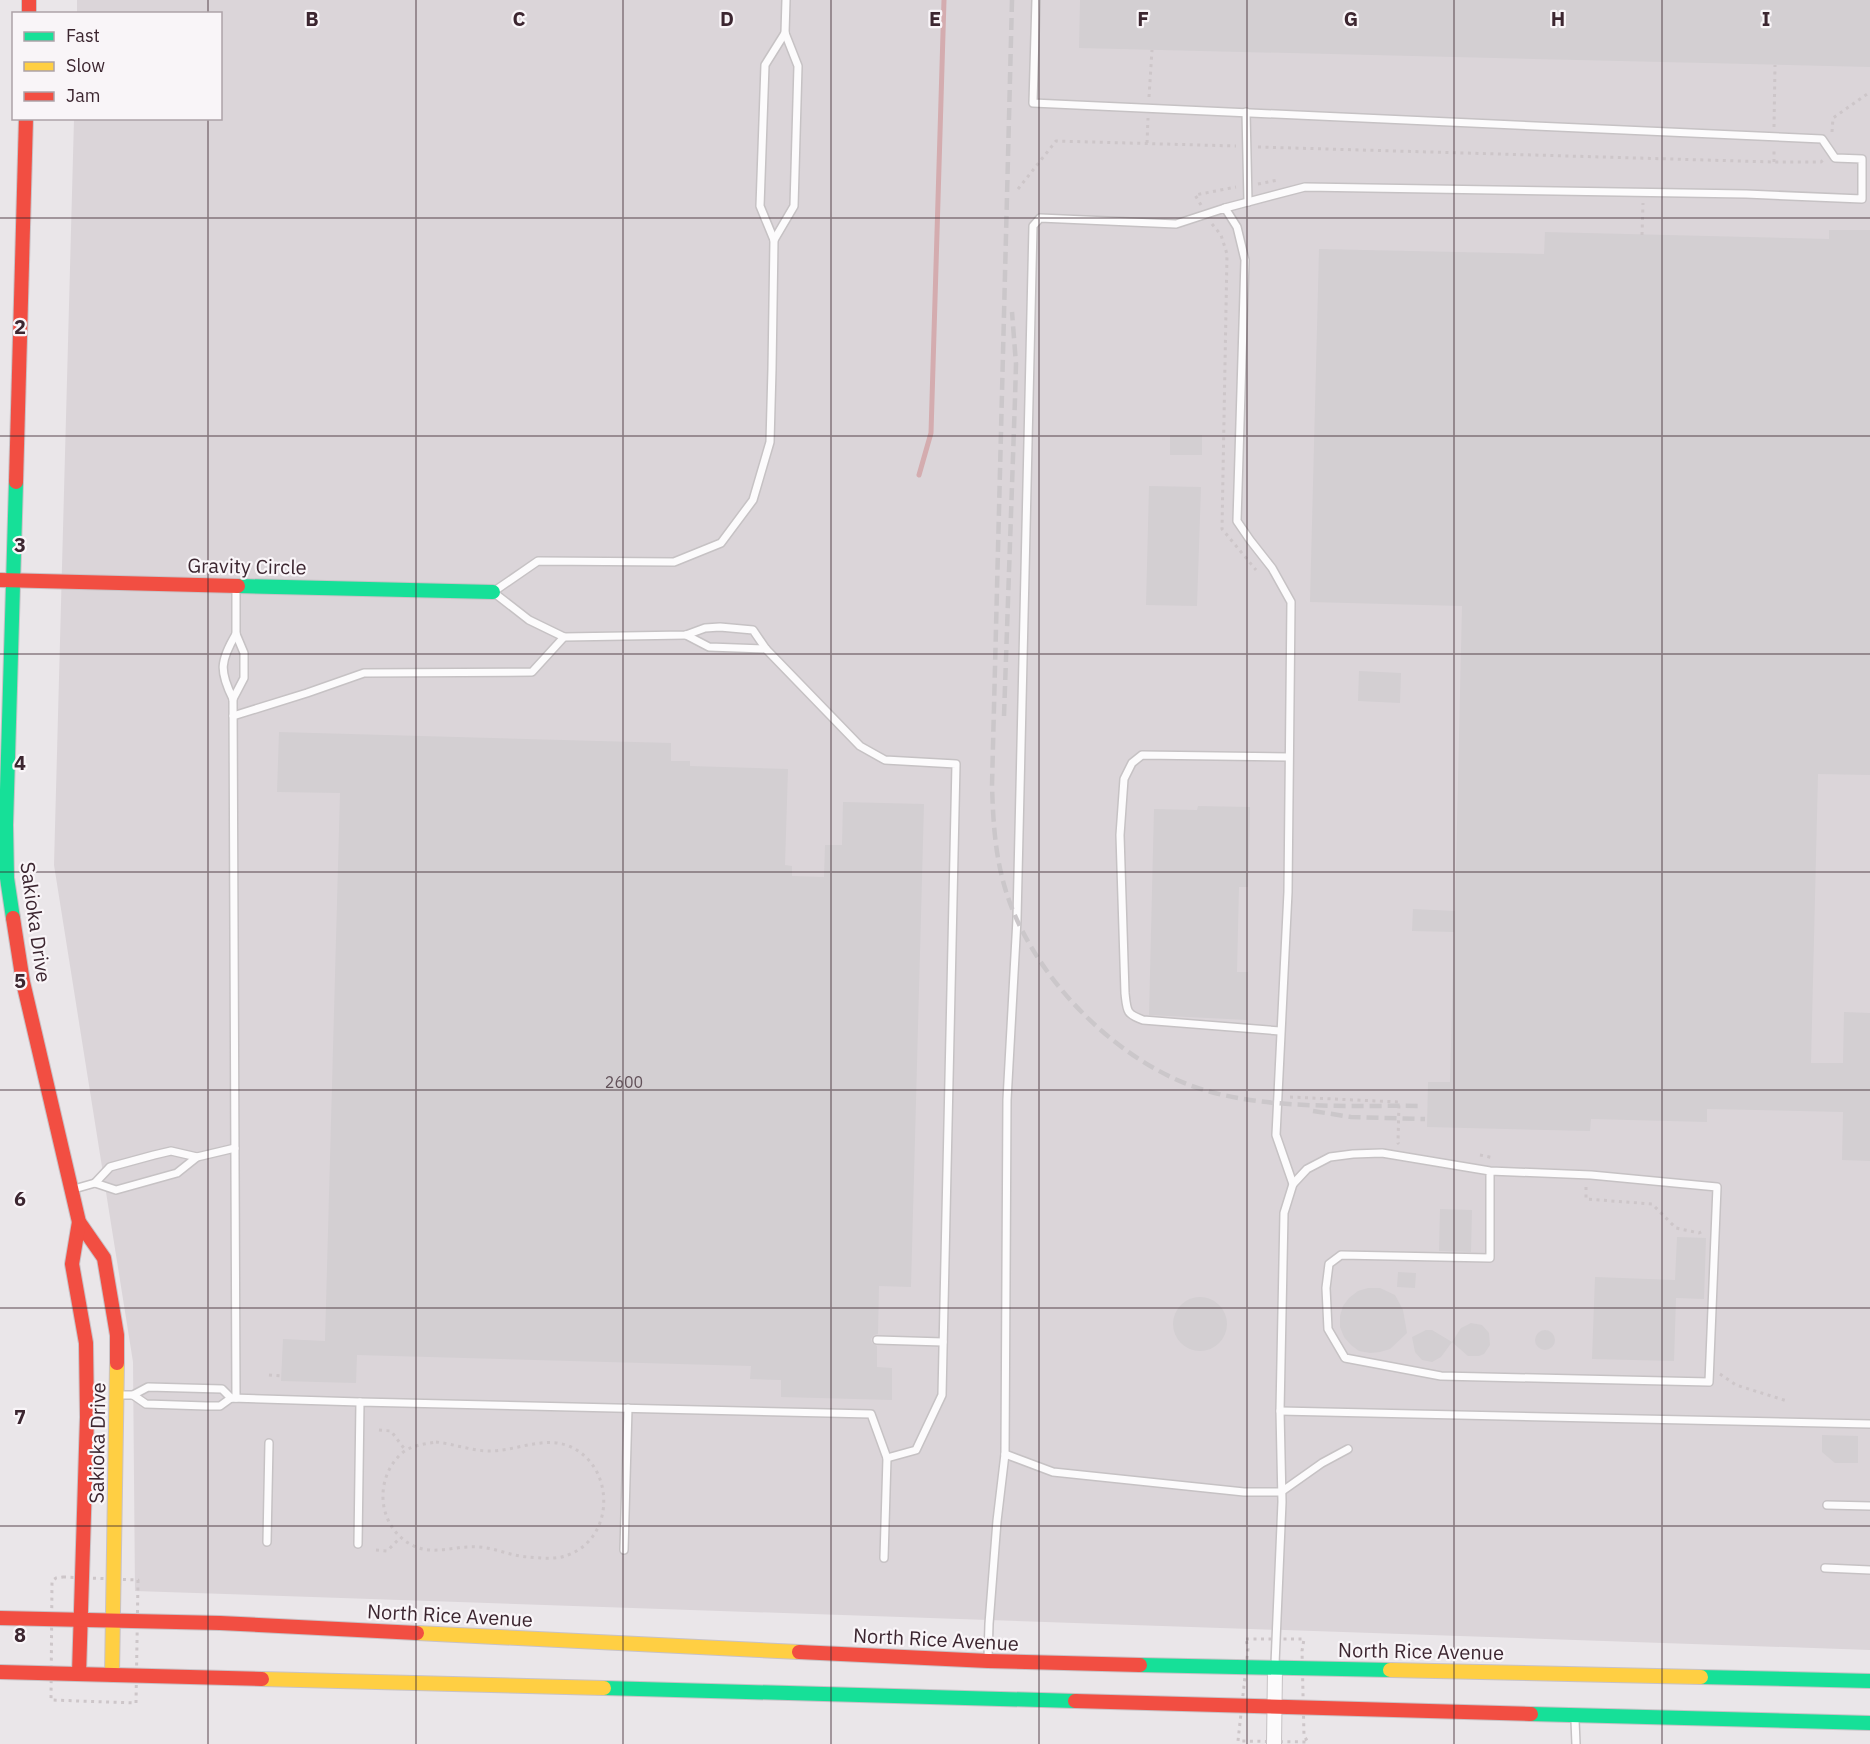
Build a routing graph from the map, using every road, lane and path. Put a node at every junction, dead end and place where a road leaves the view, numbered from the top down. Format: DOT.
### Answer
graph roads {
  1 [pos="786,0"];
  2 [pos="1036,0"];
  3 [pos="785,33"];
  4 [pos="1775,65"];
  5 [pos="1870,92"];
  6 [pos="1246,112"];
  7 [pos="26,120"];
  8 [pos="1774,137"];
  9 [pos="1247,146"];
  10 [pos="1830,150"];
  11 [pos="1774,162"];
  12 [pos="1289,180"];
  13 [pos="1248,185"];
  14 [pos="1018,189"];
  15 [pos="1643,192"];
  16 [pos="1248,202"];
  17 [pos="1225,208"];
  18 [pos="1206,214"];
  19 [pos="1642,235"];
  20 [pos="774,240"];
  21 [pos="1257,571"];
  22 [pos="6,580"];
  23 [pos="236,585"];
  24 [pos="493,592"];
  25 [pos="236,634"];
  26 [pos="686,635"];
  27 [pos="564,637"];
  28 [pos="766,649"];
  29 [pos="233,699"];
  30 [pos="233,716"];
  31 [pos="1288,757"];
  32 [pos="1280,1031"];
  33 [pos="1277,1097"];
  34 [pos="1409,1145"];
  35 [pos="235,1148"];
  36 [pos="1474,1155"];
  37 [pos="197,1157"];
  38 [pos="1502,1159"];
  39 [pos="1490,1171"];
  40 [pos="1586,1174"];
  41 [pos="95,1183"];
  42 [pos="1293,1184"];
  43 [pos="72,1190"];
  44 [pos="79,1221"];
  45 [pos="1715,1230"];
  46 [pos="877,1340"];
  47 [pos="943,1342"];
  48 [pos="1717,1372"];
  49 [pos="269,1375"];
  50 [pos="282,1376"];
  51 [pos="118,1395"];
  52 [pos="133,1395"];
  53 [pos="233,1398"];
  54 [pos="360,1401"];
  55 [pos="1787,1401"];
  56 [pos="628,1408"];
  57 [pos="1280,1411"];
  58 [pos="1870,1424"];
  59 [pos="379,1430"];
  60 [pos="268,1443"];
  61 [pos="1348,1449"];
  62 [pos="406,1451"];
  63 [pos="1005,1454"];
  64 [pos="887,1458"];
  65 [pos="1281,1492"];
  66 [pos="377,1495"];
  67 [pos="384,1496"];
  68 [pos="1827,1505"];
  69 [pos="1870,1506"];
  70 [pos="400,1538"];
  71 [pos="267,1542"];
  72 [pos="358,1544"];
  73 [pos="375,1550"];
  74 [pos="624,1550"];
  75 [pos="884,1558"];
  76 [pos="1825,1568"];
  77 [pos="1870,1570"];
  78 [pos="0,1618"];
  79 [pos="80,1620"];
  80 [pos="114,1621"];
  81 [pos="988,1661"];
  82 [pos="1275,1669"];
  83 [pos="0,1672"];
  84 [pos="79,1674"];
  85 [pos="112,1675"];
  86 [pos="1870,1681"];
  87 [pos="1274,1707"];
  88 [pos="1575,1715"];
  89 [pos="1870,1723"];
  90 [pos="1274,1744"];
  91 [pos="1576,1744"];
  1 -- 3 [label="lane"];
  2 -- 6 [label="lane"];
  3 -- 20 [label="lane"];
  3 -- 20 [label="lane"];
  4 -- 8 [label="path"];
  5 -- 10 [label="path"];
  6 -- 8 [label="lane"];
  6 -- 9 [label="lane"];
  7 -- 22 [label="main road, Sakioka Drive"];
  8 -- 10 [label="lane"];
  8 -- 11 [label="path"];
  9 -- 11 [label="path"];
  9 -- 13 [label="lane"];
  9 -- 14 [label="path"];
  10 -- 11 [label="path"];
  10 -- 15 [label="lane"];
  12 -- 13 [label="path"];
  13 -- 16 [label="lane"];
  13 -- 18 [label="path"];
  15 -- 16 [label="lane"];
  15 -- 19 [label="path"];
  16 -- 17 [label="lane"];
  17 -- 18 [label="lane"];
  17 -- 31 [label="lane"];
  18 -- 21 [label="path"];
  18 -- 63 [label="lane"];
  20 -- 24 [label="lane"];
  22 -- 23 [label="main road, Gravity Circle"];
  22 -- 43 [label="main road, Sakioka Drive"];
  23 -- 24 [label="main road, Gravity Circle"];
  23 -- 25 [label="lane"];
  24 -- 27 [label="lane"];
  25 -- 29 [label="lane"];
  25 -- 29 [label="lane"];
  26 -- 27 [label="lane"];
  26 -- 28 [label="lane"];
  26 -- 28 [label="lane"];
  27 -- 30 [label="lane"];
  28 -- 47 [label="lane"];
  29 -- 30 [label="lane"];
  30 -- 35 [label="lane"];
  31 -- 32 [label="lane"];
  31 -- 32 [label="lane"];
  32 -- 33 [label="lane"];
  33 -- 34 [label="path"];
  33 -- 42 [label="lane"];
  35 -- 37 [label="lane"];
  35 -- 53 [label="lane"];
  36 -- 38 [label="path"];
  37 -- 41 [label="lane"];
  37 -- 41 [label="lane"];
  39 -- 40 [label="lane"];
  39 -- 42 [label="lane"];
  39 -- 45 [label="lane"];
  40 -- 45 [label="path"];
  40 -- 45 [label="lane"];
  41 -- 43 [label="lane"];
  42 -- 57 [label="lane"];
  43 -- 44 [label="main road, Sakioka Drive"];
  44 -- 51 [label="main road, Sakioka Drive"];
  44 -- 79 [label="main road, Sakioka Drive"];
  46 -- 47 [label="lane"];
  47 -- 64 [label="lane"];
  48 -- 55 [label="path"];
  49 -- 50 [label="path"];
  51 -- 52 [label="lane"];
  51 -- 80 [label="main road, Sakioka Drive"];
  52 -- 53 [label="lane"];
  52 -- 53 [label="lane"];
  53 -- 54 [label="lane"];
  54 -- 56 [label="lane"];
  54 -- 72 [label="lane"];
  56 -- 64 [label="lane"];
  56 -- 74 [label="lane"];
  57 -- 58 [label="lane"];
  57 -- 65 [label="lane"];
  59 -- 62 [label="path"];
  60 -- 71 [label="lane"];
  61 -- 65 [label="lane"];
  62 -- 67 [label="path"];
  62 -- 70 [label="path"];
  63 -- 65 [label="lane"];
  63 -- 81 [label="lane"];
  64 -- 75 [label="lane"];
  65 -- 82 [label="lane"];
  66 -- 67 [label="path"];
  67 -- 70 [label="path"];
  68 -- 69 [label="lane"];
  70 -- 73 [label="path"];
  76 -- 77 [label="lane"];
  78 -- 79 [label="main road, North Rice Avenue"];
  79 -- 80 [label="main road, North Rice Avenue"];
  79 -- 84 [label="main road, Sakioka Drive"];
  80 -- 81 [label="main road, North Rice Avenue"];
  80 -- 85 [label="main road, Sakioka Drive"];
  81 -- 82 [label="main road, North Rice Avenue"];
  82 -- 86 [label="main road, North Rice Avenue"];
  82 -- 87 [label="street"];
  83 -- 84 [label="main road"];
  84 -- 85 [label="main road"];
  85 -- 87 [label="main road"];
  87 -- 88 [label="main road"];
  87 -- 90 [label="street"];
  88 -- 89 [label="main road"];
  88 -- 91 [label="lane"];
}
